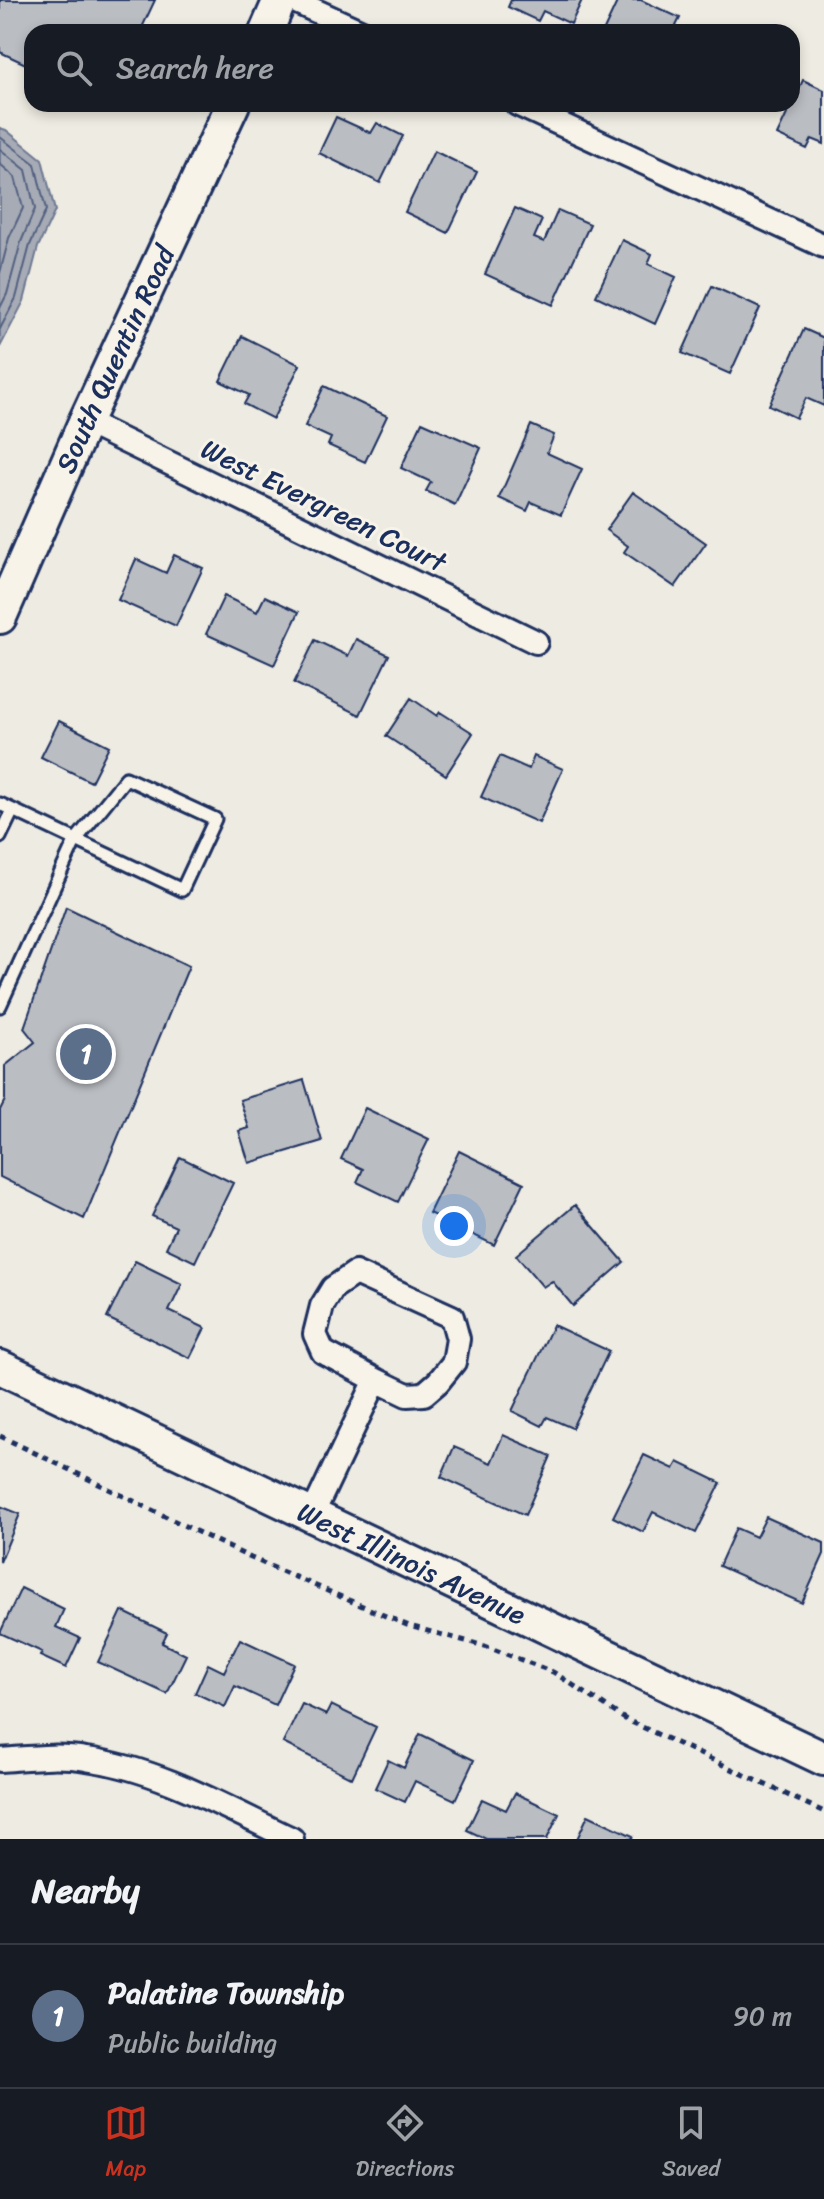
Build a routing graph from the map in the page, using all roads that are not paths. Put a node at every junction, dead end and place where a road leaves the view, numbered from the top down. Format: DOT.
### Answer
graph roads {
  1 [pos="280,0"];
  2 [pos="292,0"];
  3 [pos="270,24"];
  4 [pos="344,24"];
  5 [pos="229,112"];
  6 [pos="534,112"];
  7 [pos="824,246"];
  8 [pos="85,422"];
  9 [pos="0,617"];
  10 [pos="536,642"];
  11 [pos="0,804"];
  12 [pos="13,810"];
  13 [pos="0,837"];
  14 [pos="75,841"];
  15 [pos="0,1006"];
  16 [pos="0,1367"];
  17 [pos="376,1380"];
  18 [pos="312,1515"];
  19 [pos="824,1759"];
  20 [pos="0,1760"];
  21 [pos="292,1839"];
  1 -- 3 [label="main road"];
  2 -- 4 [label="street"];
  5 -- 8 [label="main road, South Quentin Road"];
  6 -- 7 [label="street"];
  8 -- 9 [label="main road, South Quentin Road"];
  8 -- 10 [label="street, West Evergreen Court"];
  11 -- 12 [label="lane"];
  12 -- 13 [label="lane"];
  12 -- 14 [label="lane"];
  14 -- 14 [label="lane"];
  14 -- 15 [label="lane"];
  16 -- 18 [label="main road, West Illinois Avenue"];
  17 -- 17 [label="street"];
  17 -- 18 [label="street"];
  18 -- 19 [label="main road, West Illinois Avenue"];
  20 -- 21 [label="street"];
}
